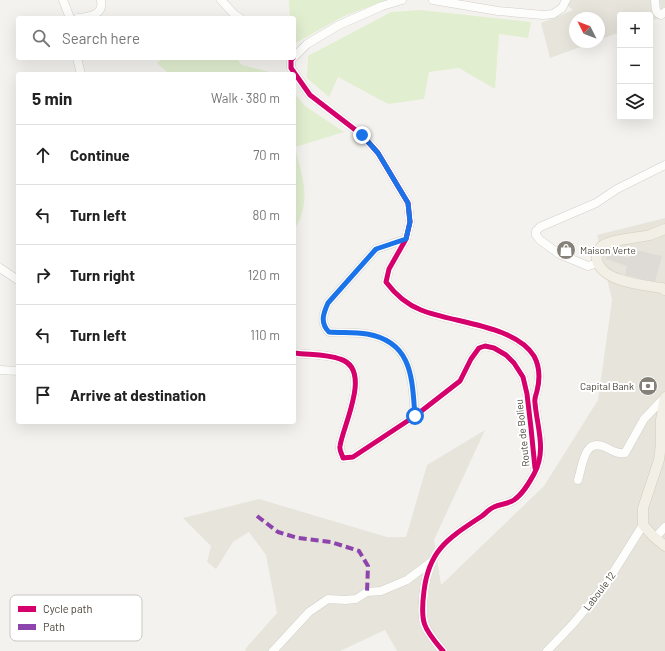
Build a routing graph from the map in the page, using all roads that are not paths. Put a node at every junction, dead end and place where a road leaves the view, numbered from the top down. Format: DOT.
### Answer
graph roads {
  1 [pos="63,0"];
  2 [pos="101,0"];
  3 [pos="221,0"];
  4 [pos="402,0"];
  5 [pos="433,0"];
  6 [pos="566,0"];
  7 [pos="655,0"];
  8 [pos="665,12"];
  9 [pos="69,16"];
  10 [pos="91,16"];
  11 [pos="238,16"];
  12 [pos="296,54"];
  13 [pos="78,60"];
  14 [pos="291,60"];
  15 [pos="80,72"];
  16 [pos="294,72"];
  17 [pos="296,75"];
  18 [pos="665,165"];
  19 [pos="665,229"];
  20 [pos="406,239"];
  21 [pos="598,263"];
  22 [pos="0,268"];
  23 [pos="16,279"];
  24 [pos="665,290"];
  25 [pos="296,353"];
  26 [pos="0,370"];
  27 [pos="16,371"];
  28 [pos="665,397"];
  29 [pos="415,416"];
  30 [pos="535,472"];
  31 [pos="578,480"];
  32 [pos="643,525"];
  33 [pos="665,527"];
  34 [pos="655,538"];
  35 [pos="665,546"];
  36 [pos="431,562"];
  37 [pos="274,651"];
  38 [pos="443,651"];
  39 [pos="547,651"];
  1 -- 9 [label="street"];
  2 -- 10 [label="street"];
  3 -- 11 [label="street"];
  4 -- 12 [label="street"];
  5 -- 6 [label="street"];
  7 -- 8 [label="street"];
  13 -- 15 [label="street"];
  14 -- 16 [label="street"];
  17 -- 20 [label="street"];
  18 -- 21 [label="street"];
  19 -- 21 [label="main road"];
  20 -- 29 [label="street"];
  20 -- 30 [label="street"];
  21 -- 24 [label="main road"];
  22 -- 23 [label="street"];
  25 -- 29 [label="street, Route de Bolieu"];
  26 -- 27 [label="street"];
  28 -- 31 [label="street"];
  28 -- 32 [label="main road"];
  29 -- 30 [label="street, Route de Bolieu"];
  30 -- 36 [label="street"];
  32 -- 34 [label="main road"];
  32 -- 39 [label="street, Laboule 12"];
  33 -- 34 [label="street"];
  34 -- 35 [label="main road"];
  36 -- 37 [label="street"];
  36 -- 38 [label="street"];
}
